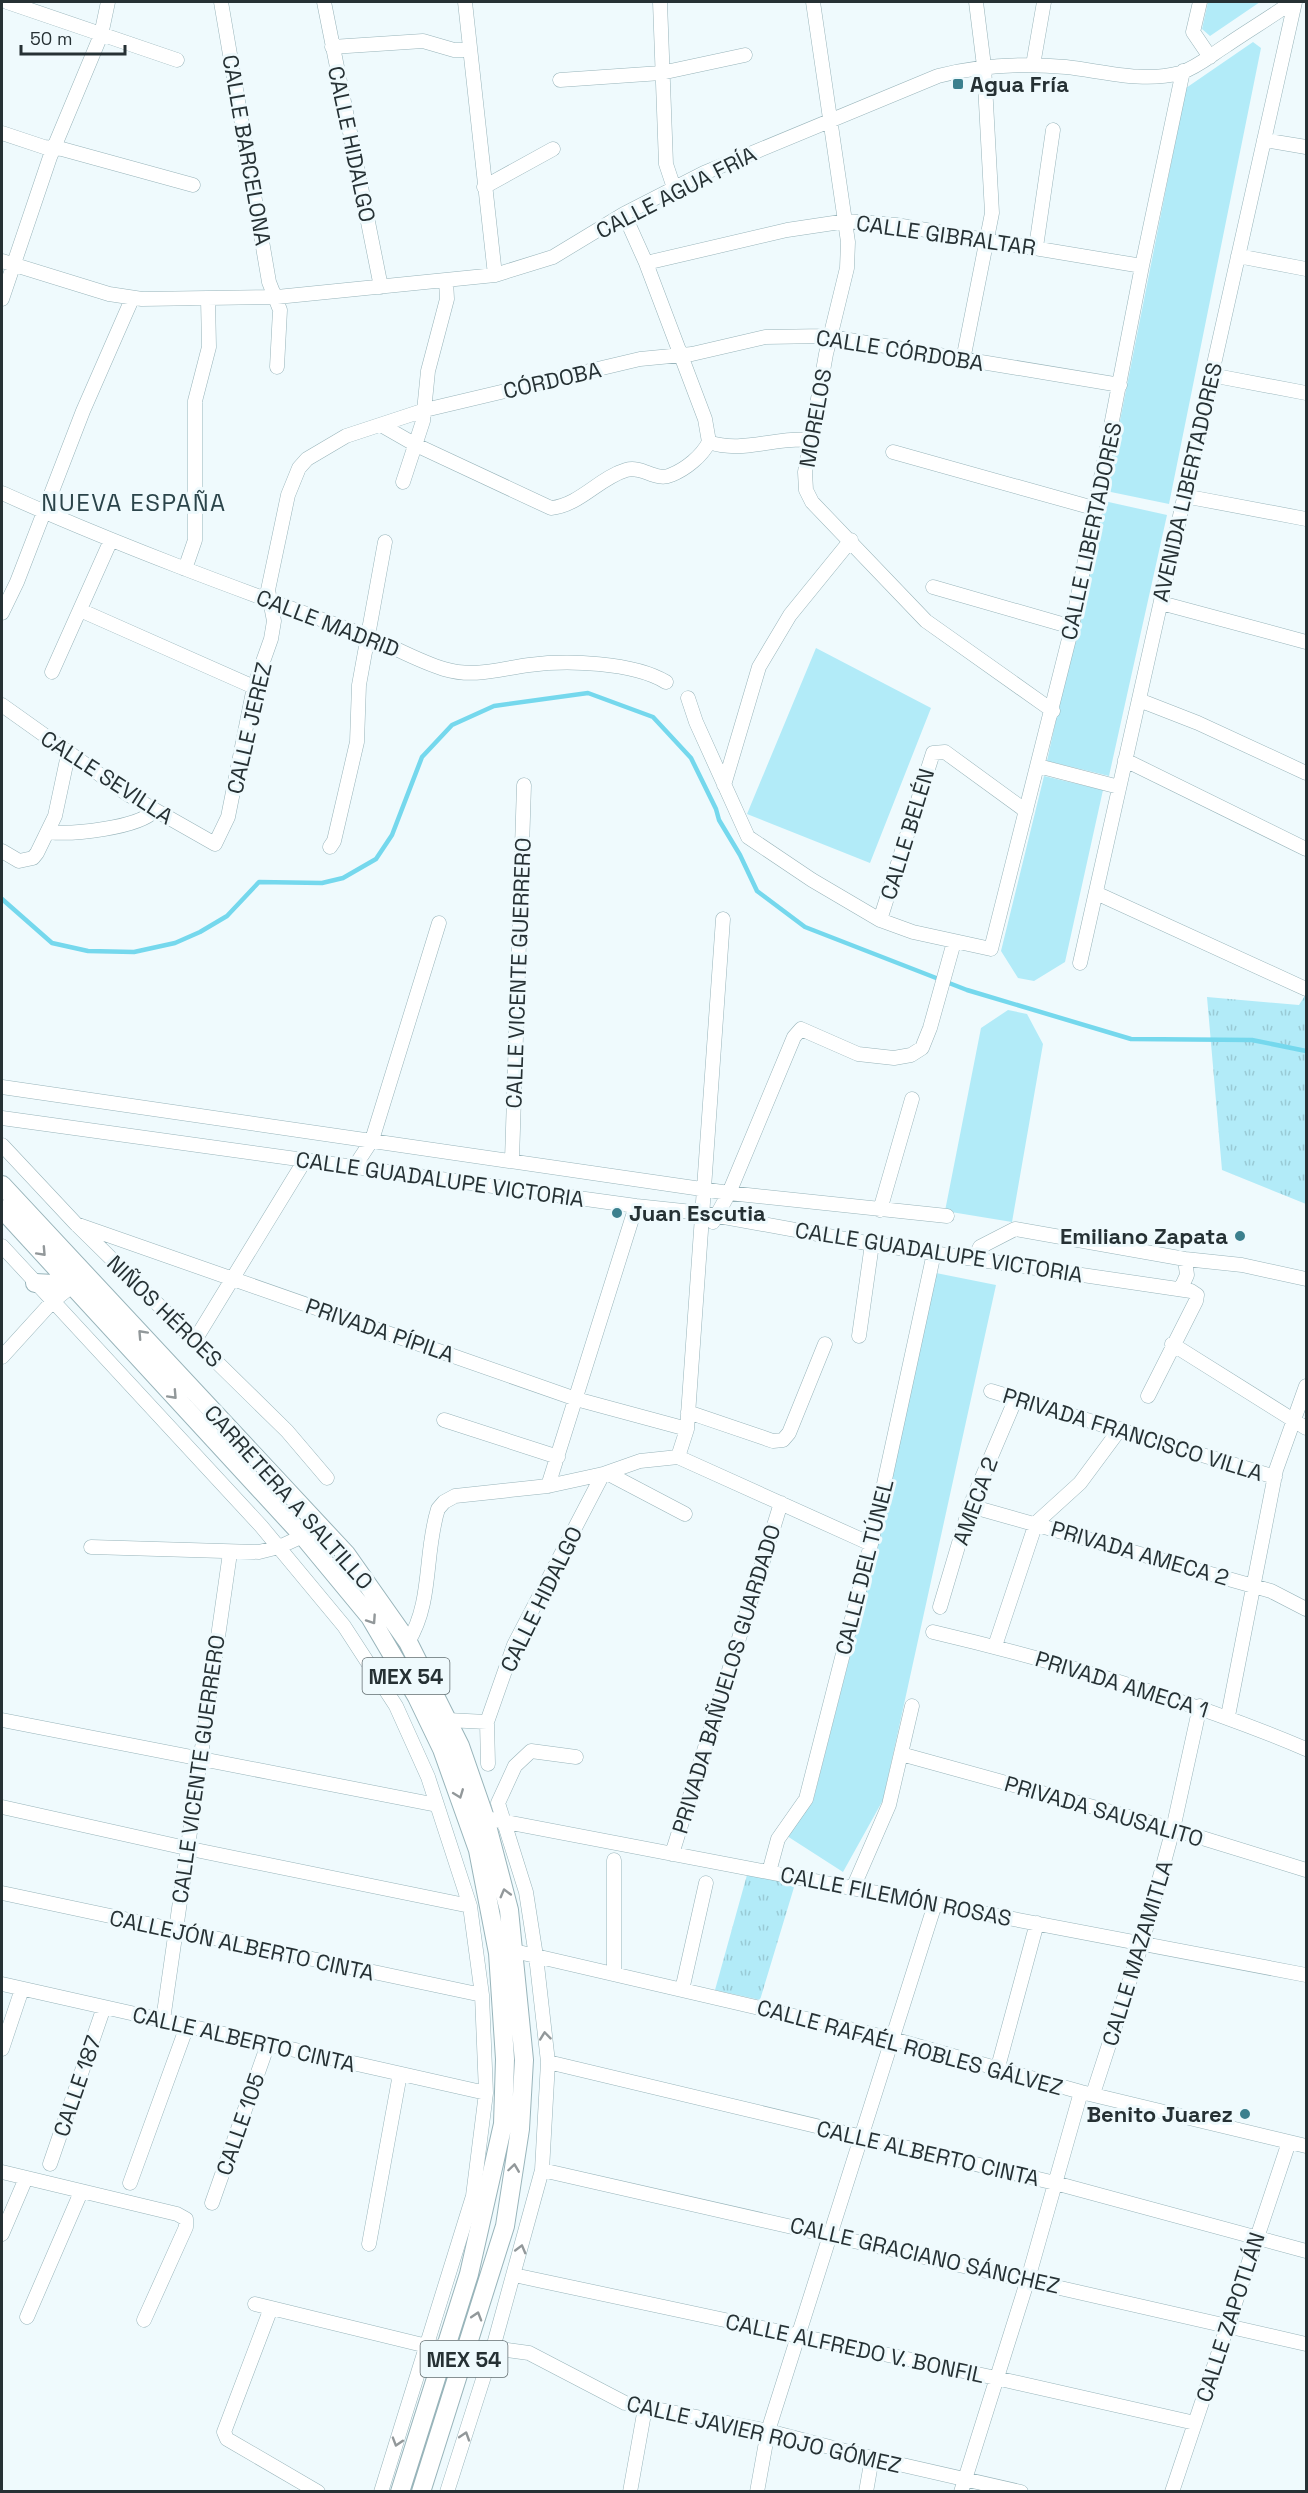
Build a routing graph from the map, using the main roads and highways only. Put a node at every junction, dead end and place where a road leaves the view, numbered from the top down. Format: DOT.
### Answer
graph roads {
  1 [pos="2,1185"];
  2 [pos="2,1209"];
  3 [pos="36,1283"];
  4 [pos="72,1285"];
  5 [pos="411,2453"];
  6 [pos="387,2492"];
  7 [pos="400,2492"];
  8 [pos="422,2492"];
  8 -- 1 [label="main road, CARRETERA A SALTILLO / MEX 54, one-way"];
  2 -- 4 [label="main road, CARRETERA A SALTILLO / MEX 54, one-way"];
  3 -- 4 [label="main road"];
  4 -- 5 [label="main road, CARRETERA A SALTILLO / MEX 54, one-way"];
  5 -- 6 [label="main road"];
  5 -- 7 [label="main road, CARRETERA A SALTILLO / MEX 54"];
}
